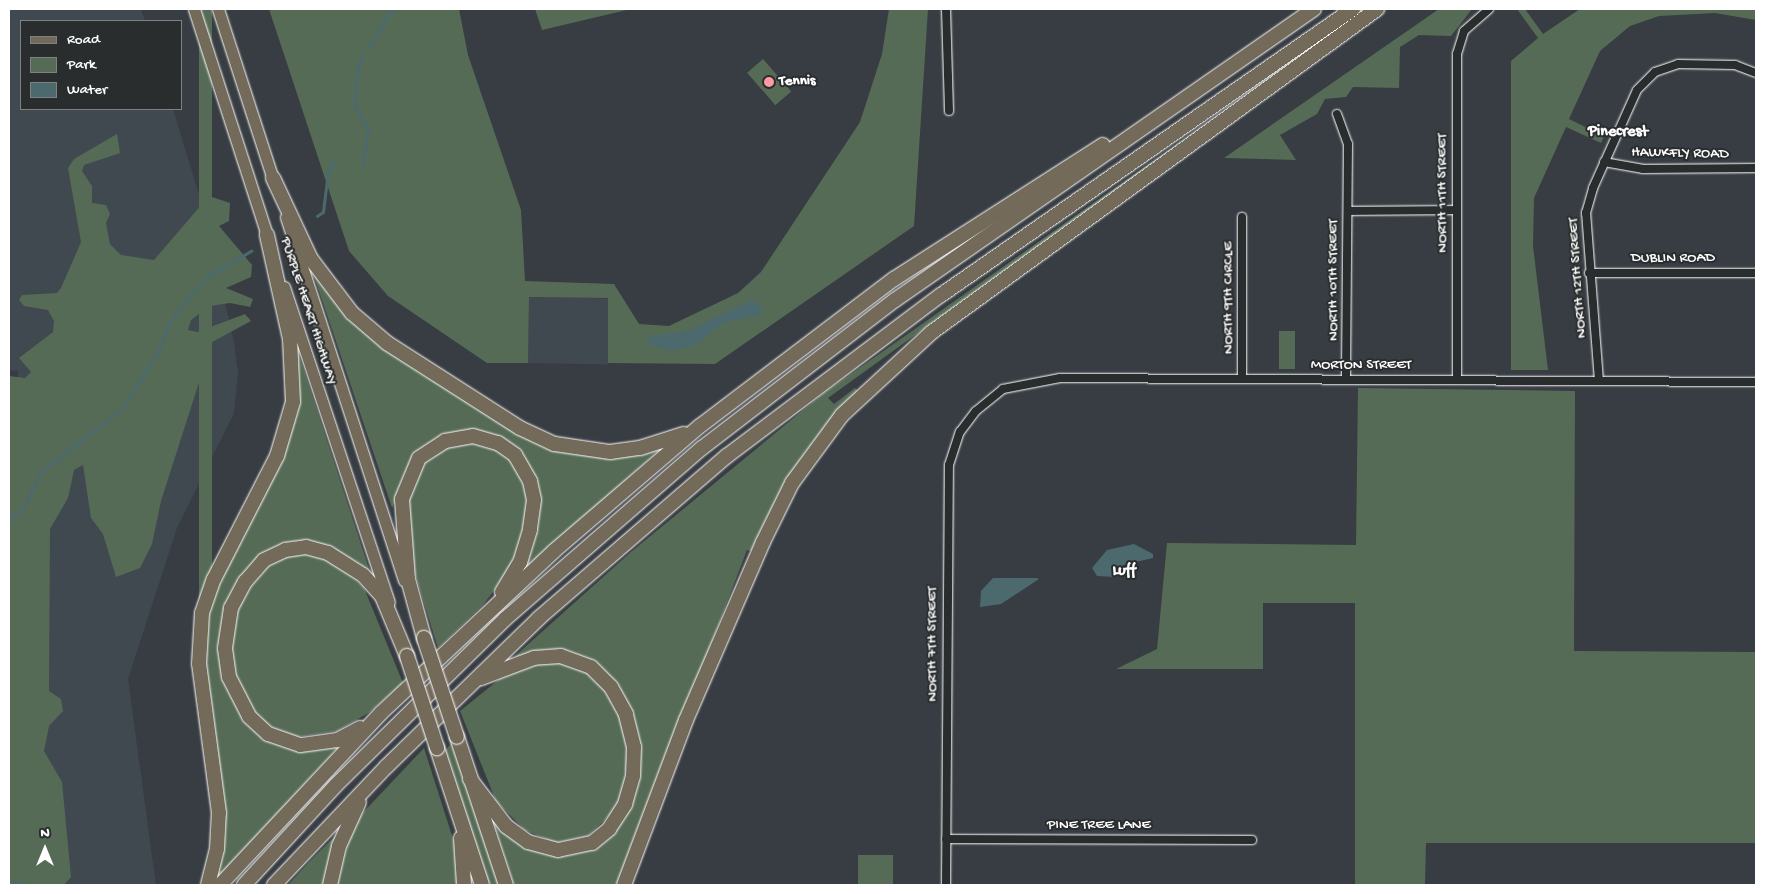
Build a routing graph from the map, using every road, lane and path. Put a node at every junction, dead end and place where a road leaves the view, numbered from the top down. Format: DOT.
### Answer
graph roads {
  1 [pos="194,9"];
  2 [pos="218,9"];
  3 [pos="946,9"];
  4 [pos="1314,9"];
  5 [pos="1353,9"];
  6 [pos="1377,9"];
  7 [pos="1489,9"];
  8 [pos="1224,71"];
  9 [pos="1756,73"];
  10 [pos="949,111"];
  11 [pos="1337,114"];
  12 [pos="1604,162"];
  13 [pos="1756,168"];
  14 [pos="273,178"];
  15 [pos="1457,210"];
  16 [pos="1348,211"];
  17 [pos="1242,217"];
  18 [pos="267,235"];
  19 [pos="1589,273"];
  20 [pos="1756,273"];
  21 [pos="1242,379"];
  22 [pos="1346,379"];
  23 [pos="1457,380"];
  24 [pos="1599,381"];
  25 [pos="1756,382"];
  26 [pos="976,411"];
  27 [pos="700,426"];
  28 [pos="411,600"];
  29 [pos="486,613"];
  30 [pos="396,623"];
  31 [pos="476,680"];
  32 [pos="381,713"];
  33 [pos="387,766"];
  34 [pos="470,779"];
  35 [pos="451,790"];
  36 [pos="946,839"];
  37 [pos="1252,840"];
  38 [pos="208,885"];
  39 [pos="220,885"];
  40 [pos="244,885"];
  41 [pos="274,885"];
  42 [pos="330,885"];
  43 [pos="464,885"];
  44 [pos="482,885"];
  45 [pos="506,885"];
  46 [pos="624,885"];
  47 [pos="946,885"];
  1 -- 18 [label="main road, PURPLE HEART HIGHWAY"];
  2 -- 14 [label="main road, PURPLE HEART HIGHWAY"];
  3 -- 10 [label="street"];
  4 -- 8 [label="highway"];
  5 -- 31 [label="highway"];
  6 -- 46 [label="highway"];
  7 -- 15 [label="street, NORTH 11TH STREET"];
  8 -- 27 [label="highway"];
  8 -- 40 [label="highway"];
  9 -- 12 [label="street, NORTH 12TH STREET"];
  11 -- 16 [label="street, NORTH 10TH STREET"];
  12 -- 13 [label="street, HAWKFLY ROAD"];
  12 -- 19 [label="street, NORTH 12TH STREET"];
  14 -- 27 [label="highway"];
  14 -- 28 [label="main road, PURPLE HEART HIGHWAY"];
  15 -- 16 [label="street"];
  15 -- 23 [label="street, NORTH 11TH STREET"];
  16 -- 22 [label="street, NORTH 10TH STREET"];
  17 -- 21 [label="street, NORTH 9TH CIRCLE"];
  18 -- 30 [label="main road, PURPLE HEART HIGHWAY"];
  18 -- 38 [label="highway"];
  19 -- 20 [label="street, DUBLIN ROAD"];
  19 -- 24 [label="street, NORTH 12TH STREET"];
  21 -- 22 [label="street, MORTON STREET"];
  21 -- 26 [label="street, MORTON STREET"];
  22 -- 23 [label="street, MORTON STREET"];
  23 -- 24 [label="street, MORTON STREET"];
  24 -- 25 [label="street, MORTON STREET"];
  26 -- 36 [label="street, NORTH 7TH STREET"];
  27 -- 29 [label="highway"];
  28 -- 29 [label="highway"];
  28 -- 34 [label="highway, bridge"];
  29 -- 32 [label="highway"];
  30 -- 32 [label="highway"];
  30 -- 35 [label="highway, bridge"];
  31 -- 33 [label="highway"];
  31 -- 34 [label="highway"];
  32 -- 39 [label="highway"];
  33 -- 41 [label="highway"];
  33 -- 42 [label="highway"];
  34 -- 45 [label="highway"];
  35 -- 43 [label="highway"];
  35 -- 44 [label="highway"];
  36 -- 37 [label="street, PINE TREE LANE"];
  36 -- 47 [label="street, NORTH 7TH STREET"];
}
